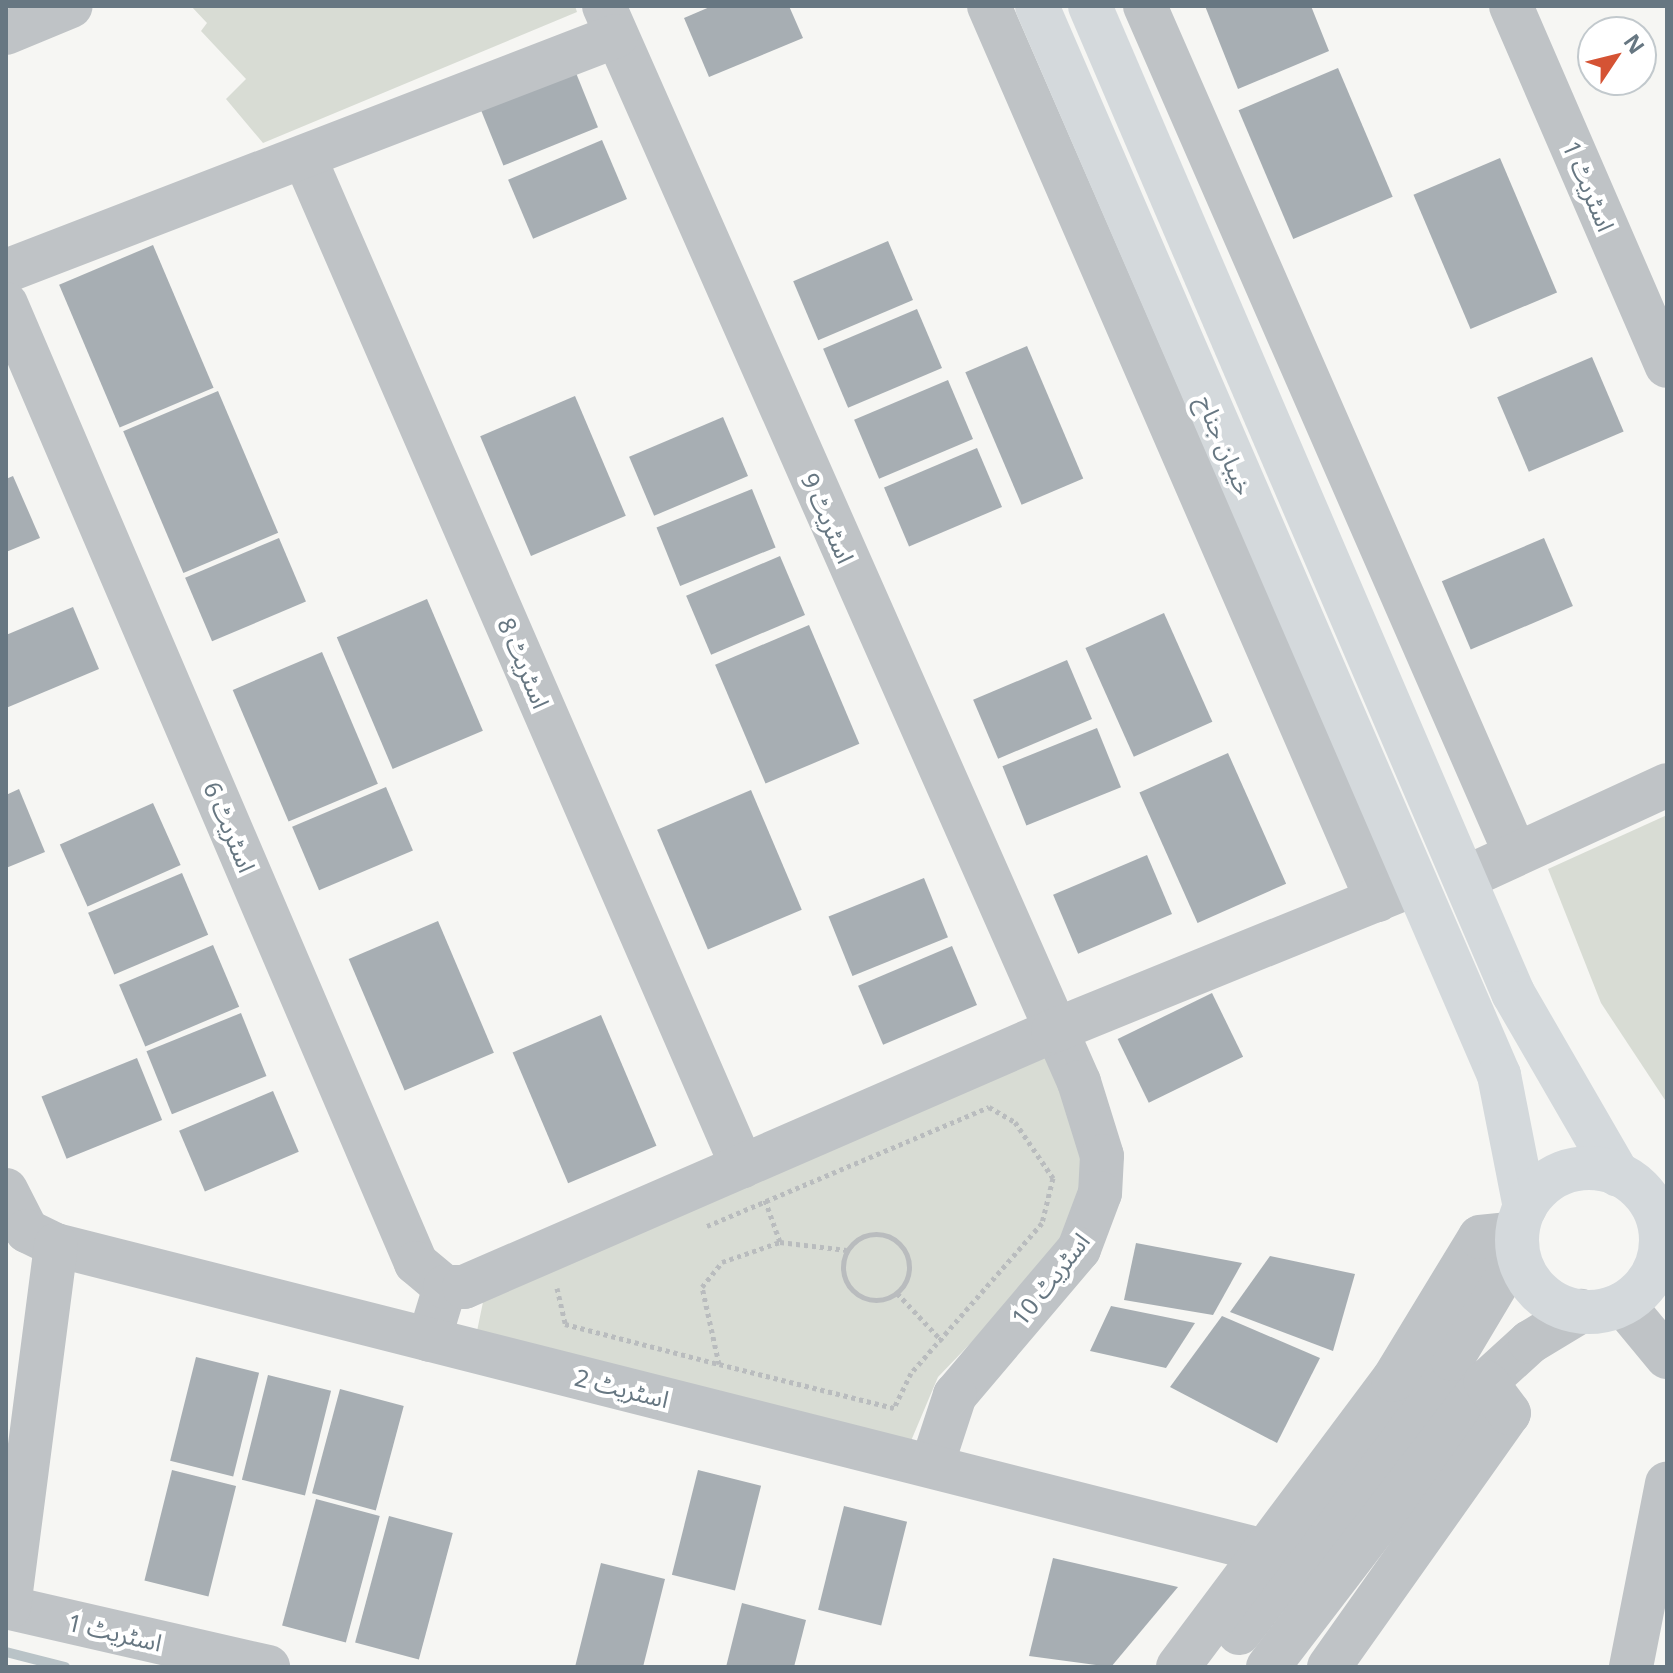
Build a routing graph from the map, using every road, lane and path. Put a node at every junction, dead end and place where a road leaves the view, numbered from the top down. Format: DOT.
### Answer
graph roads {
  1 [pos="71,6"];
  2 [pos="989,6"];
  3 [pos="1037,6"];
  4 [pos="1090,6"];
  5 [pos="1145,6"];
  6 [pos="1511,6"];
  7 [pos="610,21"];
  8 [pos="6,33"];
  9 [pos="306,161"];
  10 [pos="6,271"];
  11 [pos="6,304"];
  12 [pos="1667,366"];
  13 [pos="1667,785"];
  14 [pos="1515,853"];
  15 [pos="1465,878"];
  16 [pos="1395,893"];
  17 [pos="1053,1031"];
  18 [pos="747,1164"];
  19 [pos="1618,1175"];
  20 [pos="6,1190"];
  21 [pos="766,1203"];
  22 [pos="1659,1208"];
  23 [pos="696,1230"];
  24 [pos="1520,1230"];
  25 [pos="780,1242"];
  26 [pos="56,1245"];
  27 [pos="847,1250"];
  28 [pos="570,1279"];
  29 [pos="445,1287"];
  30 [pos="897,1293"];
  31 [pos="1626,1303"];
  32 [pos="429,1340"];
  33 [pos="940,1341"];
  34 [pos="1667,1357"];
  35 [pos="719,1364"];
  36 [pos="1486,1382"];
  37 [pos="932,1465"];
  38 [pos="1667,1484"];
  39 [pos="1264,1551"];
  40 [pos="7,1607"];
  41 [pos="268,1667"];
  42 [pos="1178,1667"];
  43 [pos="1214,1667"];
  44 [pos="1268,1667"];
  45 [pos="1329,1667"];
  46 [pos="1631,1667"];
  1 -- 8 [label="street"];
  2 -- 16 [label="street"];
  3 -- 16 [label="main road, خیبان جناح"];
  4 -- 15 [label="main road, خیبان جناح"];
  5 -- 14 [label="street"];
  6 -- 12 [label="street, اسٹریٹ 1"];
  7 -- 9 [label="street"];
  7 -- 17 [label="street, اسٹریٹ 9"];
  9 -- 10 [label="street"];
  9 -- 18 [label="street, اسٹریٹ 8"];
  11 -- 29 [label="street, اسٹریٹ 6"];
  13 -- 14 [label="street"];
  14 -- 15 [label="street"];
  15 -- 19 [label="main road, خیبان جناح"];
  16 -- 17 [label="street"];
  16 -- 24 [label="main road, خیبان جناح"];
  17 -- 18 [label="street"];
  17 -- 37 [label="street, اسٹریٹ 10"];
  18 -- 21 [label="path"];
  18 -- 29 [label="street"];
  19 -- 22 [label="main road"];
  19 -- 24 [label="main road"];
  20 -- 26 [label="street, اسٹریٹ 2"];
  21 -- 23 [label="path"];
  21 -- 25 [label="path"];
  21 -- 33 [label="path"];
  22 -- 31 [label="main road"];
  24 -- 31 [label="main road"];
  24 -- 39 [label="street"];
  24 -- 43 [label="street"];
  25 -- 27 [label="path"];
  25 -- 35 [label="path"];
  26 -- 32 [label="street, اسٹریٹ 2"];
  26 -- 40 [label="street"];
  27 -- 30 [label="path"];
  27 -- 30 [label="path"];
  28 -- 35 [label="path"];
  29 -- 32 [label="street"];
  30 -- 33 [label="path"];
  31 -- 34 [label="street"];
  31 -- 36 [label="street"];
  32 -- 37 [label="street, اسٹریٹ 2"];
  33 -- 35 [label="path"];
  36 -- 44 [label="street"];
  36 -- 45 [label="street"];
  37 -- 39 [label="street, اسٹریٹ 2"];
  38 -- 46 [label="street"];
  39 -- 42 [label="street"];
  40 -- 41 [label="street, اسٹریٹ 1"];
}
